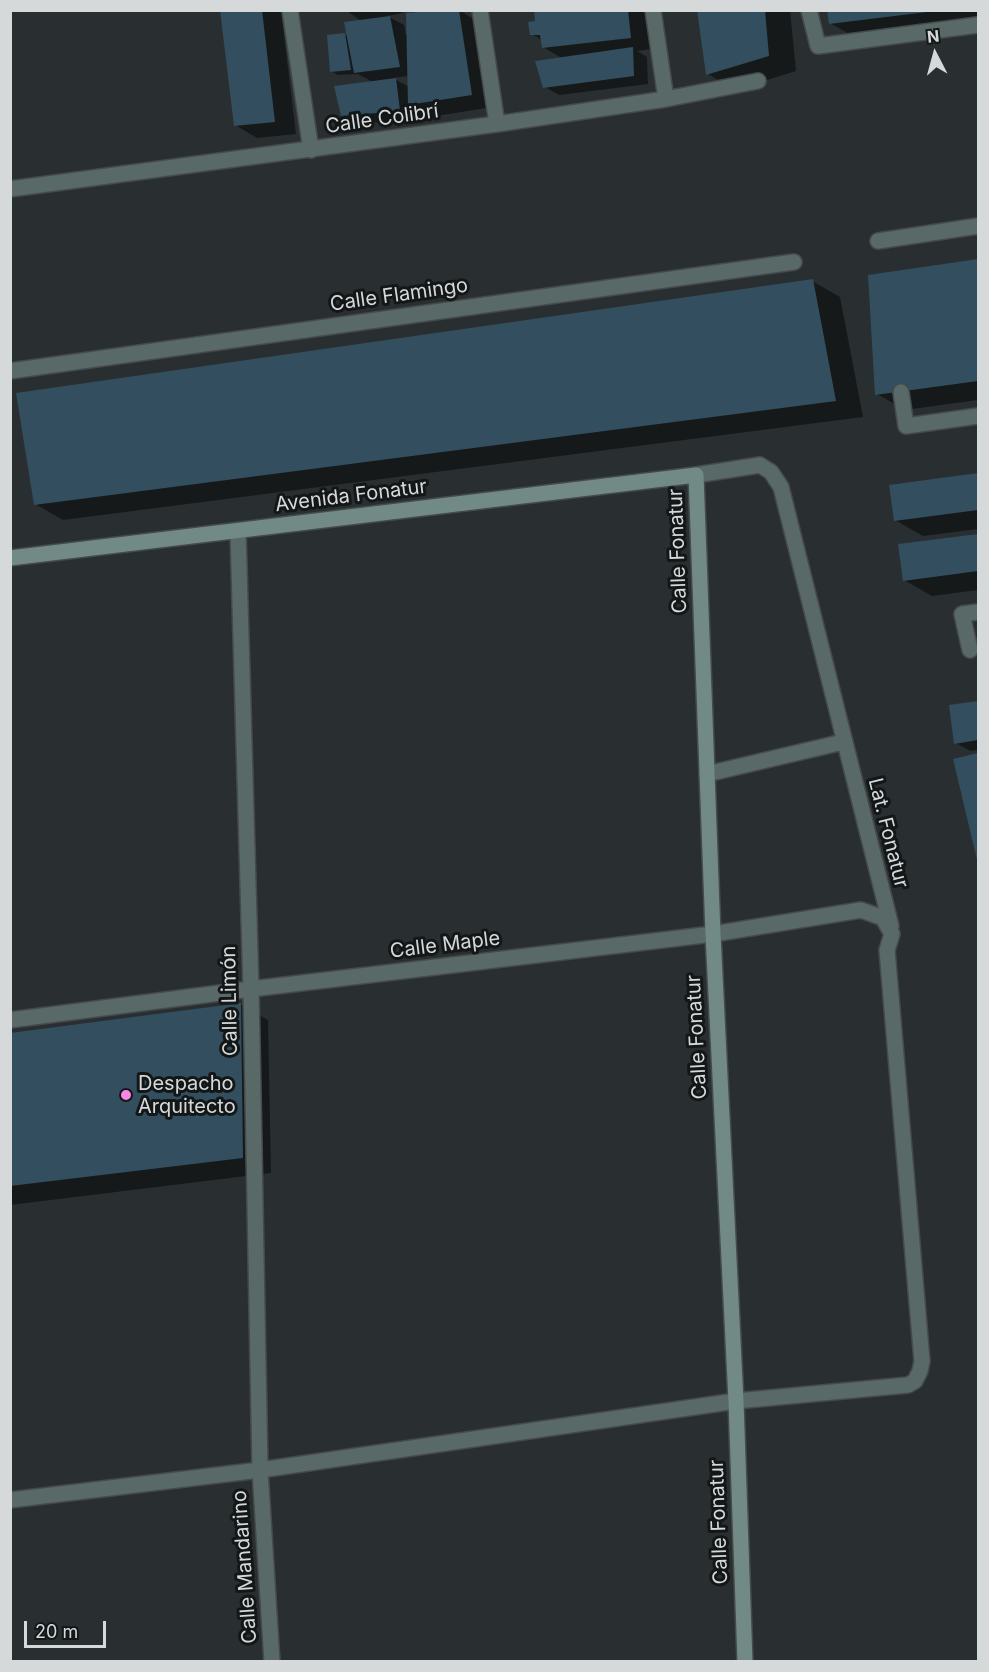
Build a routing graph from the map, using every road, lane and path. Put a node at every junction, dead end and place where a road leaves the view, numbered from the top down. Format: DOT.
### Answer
graph roads {
  1 [pos="290,10"];
  2 [pos="480,10"];
  3 [pos="653,10"];
  4 [pos="809,10"];
  5 [pos="978,25"];
  6 [pos="758,81"];
  7 [pos="666,99"];
  8 [pos="497,124"];
  9 [pos="311,150"];
  10 [pos="10,189"];
  11 [pos="978,226"];
  12 [pos="878,241"];
  13 [pos="794,262"];
  14 [pos="10,371"];
  15 [pos="901,392"];
  16 [pos="978,416"];
  17 [pos="759,465"];
  18 [pos="696,475"];
  19 [pos="238,531"];
  20 [pos="10,558"];
  21 [pos="978,612"];
  22 [pos="970,650"];
  23 [pos="843,742"];
  24 [pos="707,774"];
  25 [pos="713,934"];
  26 [pos="892,934"];
  27 [pos="251,989"];
  28 [pos="10,1020"];
  29 [pos="736,1401"];
  30 [pos="260,1470"];
  31 [pos="10,1500"];
  32 [pos="272,1662"];
  33 [pos="745,1662"];
  1 -- 9 [label="street"];
  2 -- 8 [label="street"];
  3 -- 7 [label="street"];
  4 -- 5 [label="street"];
  6 -- 7 [label="street, Calle Colibrí"];
  7 -- 8 [label="street, Calle Colibrí"];
  8 -- 9 [label="street, Calle Colibrí"];
  9 -- 10 [label="street, Calle Colibrí"];
  11 -- 12 [label="street"];
  13 -- 14 [label="street, Calle Flamingo"];
  15 -- 16 [label="street"];
  17 -- 18 [label="street, Calle Fonatur"];
  17 -- 23 [label="street, Lat. Fonatur"];
  18 -- 19 [label="main road, Avenida Fonatur"];
  18 -- 24 [label="main road, Calle Fonatur"];
  19 -- 20 [label="main road, Avenida Fonatur"];
  19 -- 27 [label="street, Calle Limón"];
  21 -- 22 [label="street"];
  23 -- 24 [label="street"];
  23 -- 26 [label="street, Lat. Fonatur"];
  24 -- 25 [label="main road, Calle Fonatur"];
  25 -- 26 [label="street, Calle Maple"];
  25 -- 27 [label="street, Calle Maple"];
  25 -- 29 [label="main road, Calle Fonatur"];
  26 -- 29 [label="street"];
  27 -- 28 [label="street, Calle Maple"];
  27 -- 30 [label="street, Calle Limón"];
  29 -- 30 [label="street"];
  29 -- 33 [label="main road, Calle Fonatur"];
  30 -- 31 [label="street"];
  30 -- 32 [label="street, Calle Mandarino"];
}
